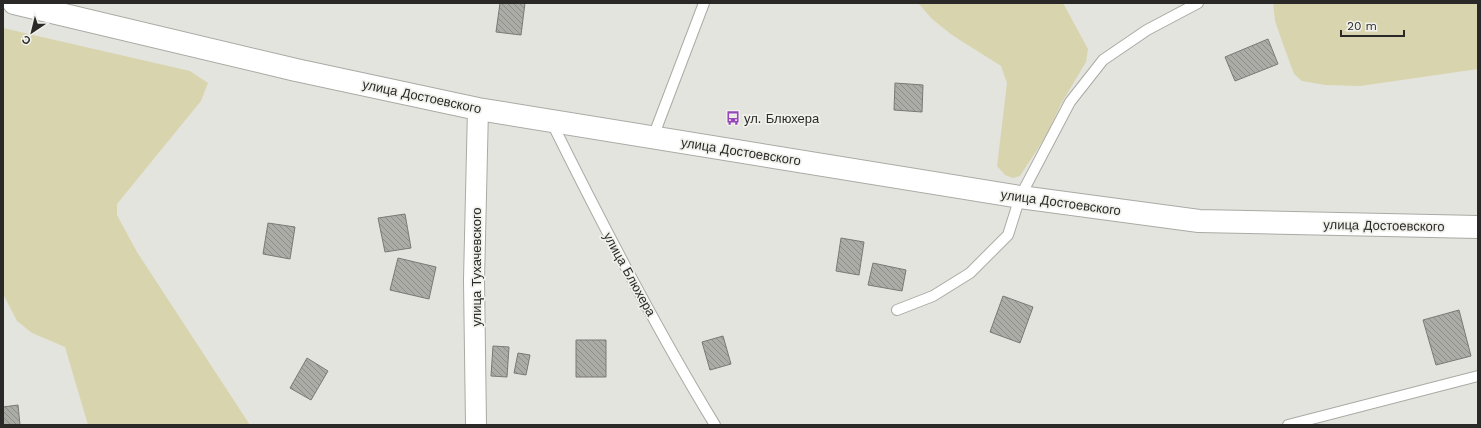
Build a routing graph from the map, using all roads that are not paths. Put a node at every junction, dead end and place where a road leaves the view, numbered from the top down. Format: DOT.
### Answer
graph roads {
  1 [pos="14,3"];
  2 [pos="704,3"];
  3 [pos="1198,3"];
  4 [pos="478,108"];
  5 [pos="550,120"];
  6 [pos="653,137"];
  7 [pos="1020,197"];
  8 [pos="1478,227"];
  9 [pos="897,310"];
  10 [pos="1478,376"];
  11 [pos="476,425"];
  12 [pos="715,425"];
  13 [pos="1288,425"];
  1 -- 4 [label="main road, улица Достоевского"];
  2 -- 6 [label="lane"];
  3 -- 7 [label="lane"];
  4 -- 5 [label="main road, улица Достоевского"];
  4 -- 11 [label="street, улица Тухачевского"];
  5 -- 6 [label="main road, улица Достоевского"];
  5 -- 12 [label="lane, улица Блюхера"];
  6 -- 7 [label="main road, улица Достоевского"];
  7 -- 8 [label="main road, улица Достоевского"];
  7 -- 9 [label="lane"];
  10 -- 13 [label="lane"];
}
